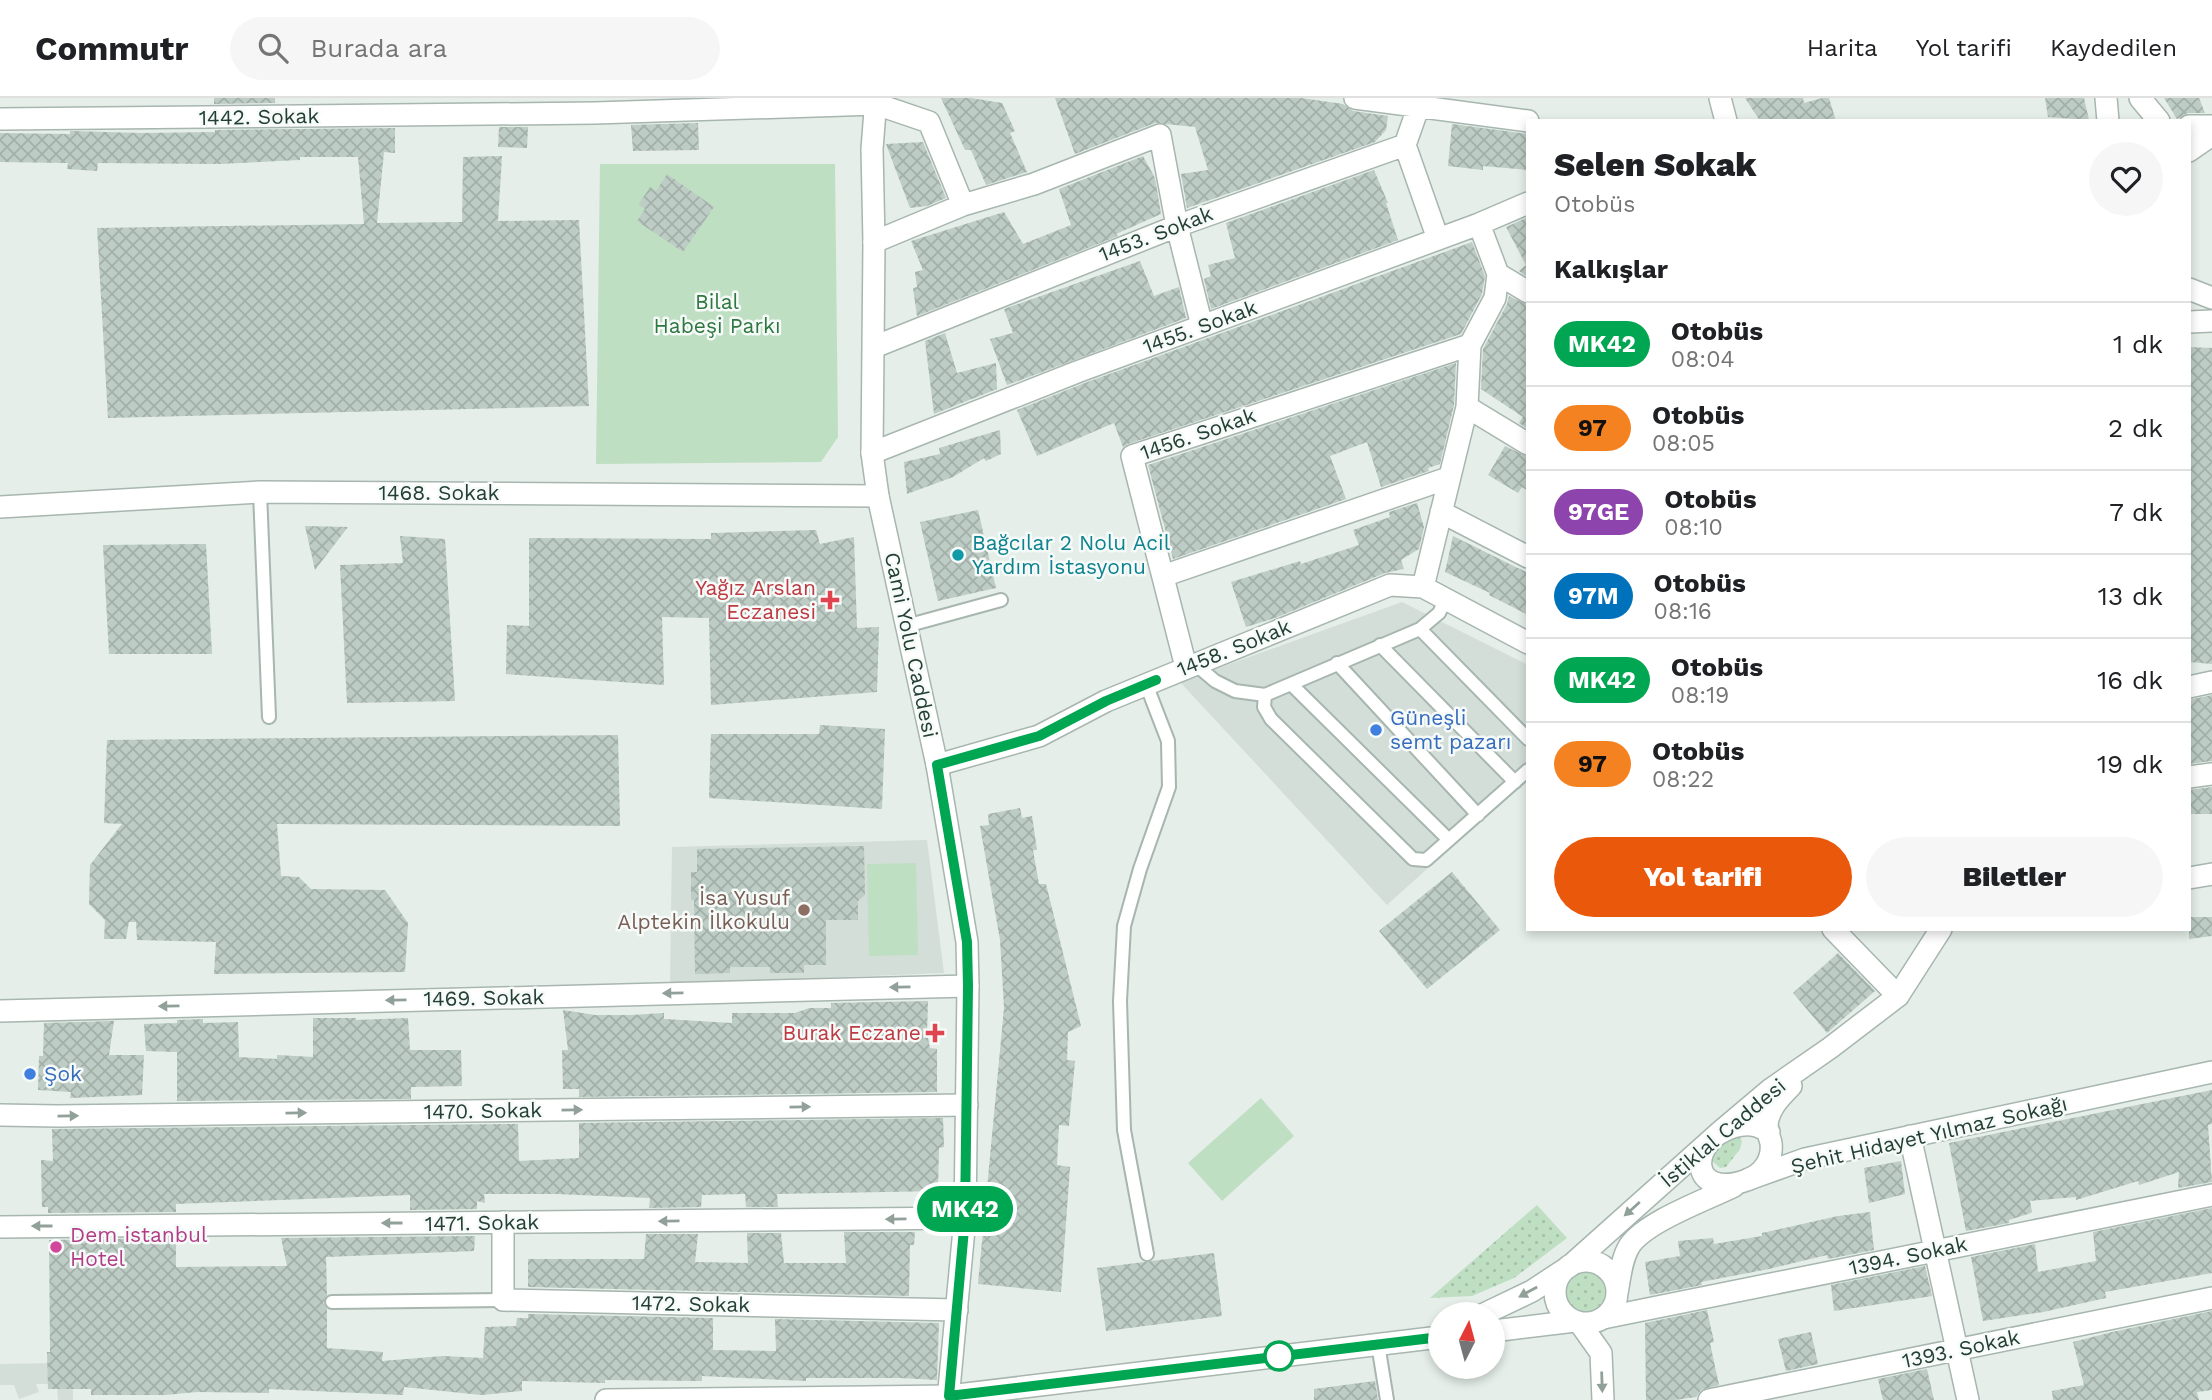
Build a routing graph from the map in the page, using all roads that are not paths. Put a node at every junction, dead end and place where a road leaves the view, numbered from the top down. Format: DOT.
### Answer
graph roads {
  1 [pos="1356,98"];
  2 [pos="1720,98"];
  3 [pos="2106,98"];
  4 [pos="2140,98"];
  5 [pos="876,101"];
  6 [pos="595,106"];
  7 [pos="306,107"];
  8 [pos="1418,108"];
  9 [pos="1725,119"];
  10 [pos="2108,119"];
  11 [pos="2158,119"];
  12 [pos="0,120"];
  13 [pos="1526,121"];
  14 [pos="2191,126"];
  15 [pos="2212,126"];
  16 [pos="2212,135"];
  17 [pos="1405,145"];
  18 [pos="2191,150"];
  19 [pos="1526,203"];
  20 [pos="963,205"];
  21 [pos="1479,224"];
  22 [pos="1177,226"];
  23 [pos="1438,239"];
  24 [pos="874,242"];
  25 [pos="1498,274"];
  26 [pos="2191,290"];
  27 [pos="1526,291"];
  28 [pos="2212,298"];
  29 [pos="2191,321"];
  30 [pos="2212,321"];
  31 [pos="1202,326"];
  32 [pos="1470,345"];
  33 [pos="874,347"];
  34 [pos="1467,407"];
  35 [pos="1526,443"];
  36 [pos="872,453"];
  37 [pos="1448,478"];
  38 [pos="260,492"];
  39 [pos="878,496"];
  40 [pos="0,507"];
  41 [pos="1441,512"];
  42 [pos="1526,555"];
  43 [pos="1163,576"];
  44 [pos="1423,587"];
  45 [pos="1446,599"];
  46 [pos="1001,600"];
  47 [pos="906,626"];
  48 [pos="1420,629"];
  49 [pos="1526,642"];
  50 [pos="1380,645"];
  51 [pos="1337,663"];
  52 [pos="1190,665"];
  53 [pos="2212,682"];
  54 [pos="1146,684"];
  55 [pos="1291,684"];
  56 [pos="2191,687"];
  57 [pos="1265,695"];
  58 [pos="269,717"];
  59 [pos="1526,737"];
  60 [pos="937,765"];
  61 [pos="1526,772"];
  62 [pos="2212,774"];
  63 [pos="2191,777"];
  64 [pos="1515,782"];
  65 [pos="1478,814"];
  66 [pos="1450,840"];
  67 [pos="2212,874"];
  68 [pos="2191,878"];
  69 [pos="1835,931"];
  70 [pos="1940,931"];
  71 [pos="968,986"];
  72 [pos="1898,996"];
  73 [pos="0,1011"];
  74 [pos="1830,1048"];
  75 [pos="2212,1072"];
  76 [pos="967,1105"];
  77 [pos="0,1115"];
  78 [pos="1720,1132"];
  79 [pos="1769,1132"];
  80 [pos="1910,1136"];
  81 [pos="1805,1159"];
  82 [pos="1749,1180"];
  83 [pos="2212,1195"];
  84 [pos="965,1218"];
  85 [pos="503,1222"];
  86 [pos="0,1227"];
  87 [pos="1935,1250"];
  88 [pos="1147,1254"];
  89 [pos="1570,1266"];
  90 [pos="1617,1294"];
  91 [pos="2212,1298"];
  92 [pos="503,1300"];
  93 [pos="332,1302"];
  94 [pos="1505,1304"];
  95 [pos="957,1310"];
  96 [pos="1604,1318"];
  97 [pos="1577,1322"];
  98 [pos="1428,1330"];
  99 [pos="1505,1330"];
  100 [pos="1428,1338"];
  101 [pos="1378,1344"];
  102 [pos="1957,1350"];
  103 [pos="949,1398"];
  104 [pos="606,1400"];
  105 [pos="1387,1400"];
  106 [pos="1603,1400"];
  107 [pos="1709,1400"];
  108 [pos="1968,1400"];
  1 -- 8 [label="street"];
  2 -- 9 [label="street"];
  3 -- 10 [label="street"];
  4 -- 11 [label="street"];
  5 -- 6 [label="street, 1442. Sokak"];
  5 -- 20 [label="street, 1442. Sokak"];
  5 -- 24 [label="street, Cami Yolu Caddesi"];
  6 -- 7 [label="street, 1442. Sokak"];
  7 -- 12 [label="street, 1442. Sokak"];
  8 -- 13 [label="street"];
  8 -- 17 [label="street"];
  14 -- 15 [label="street"];
  16 -- 18 [label="street"];
  17 -- 22 [label="street, 1453. Sokak"];
  17 -- 23 [label="street"];
  19 -- 21 [label="street, 1455. Sokak"];
  20 -- 22 [label="street"];
  20 -- 24 [label="street"];
  21 -- 23 [label="street, 1455. Sokak"];
  21 -- 25 [label="street"];
  22 -- 31 [label="street"];
  22 -- 33 [label="street, 1453. Sokak"];
  23 -- 31 [label="street, 1455. Sokak"];
  24 -- 33 [label="street, Cami Yolu Caddesi"];
  25 -- 27 [label="street"];
  25 -- 32 [label="street"];
  26 -- 28 [label="street"];
  29 -- 30 [label="street"];
  31 -- 36 [label="street, 1455. Sokak"];
  32 -- 34 [label="street"];
  32 -- 43 [label="street, 1456. Sokak"];
  33 -- 36 [label="street, Cami Yolu Caddesi"];
  34 -- 35 [label="street"];
  34 -- 37 [label="street"];
  36 -- 39 [label="street, Cami Yolu Caddesi"];
  37 -- 41 [label="street"];
  37 -- 43 [label="street"];
  38 -- 39 [label="street, 1468. Sokak"];
  38 -- 40 [label="street, 1468. Sokak"];
  38 -- 58 [label="lane"];
  39 -- 47 [label="street, Cami Yolu Caddesi"];
  41 -- 42 [label="street"];
  41 -- 44 [label="street"];
  43 -- 52 [label="street, 1456. Sokak"];
  44 -- 45 [label="street, 1458. Sokak"];
  44 -- 52 [label="street, 1458. Sokak"];
  45 -- 48 [label="lane"];
  45 -- 49 [label="street, 1458. Sokak"];
  46 -- 47 [label="lane"];
  47 -- 60 [label="street, Cami Yolu Caddesi"];
  48 -- 50 [label="lane"];
  48 -- 59 [label="lane"];
  50 -- 51 [label="lane"];
  50 -- 64 [label="lane"];
  51 -- 55 [label="lane"];
  51 -- 65 [label="lane"];
  52 -- 54 [label="street, 1458. Sokak"];
  52 -- 57 [label="lane"];
  53 -- 56 [label="street"];
  54 -- 60 [label="street, 1458. Sokak"];
  54 -- 88 [label="lane"];
  55 -- 57 [label="lane"];
  55 -- 66 [label="lane"];
  57 -- 66 [label="lane"];
  60 -- 71 [label="street, Cami Yolu Caddesi"];
  61 -- 64 [label="lane"];
  62 -- 63 [label="street"];
  64 -- 65 [label="lane"];
  65 -- 66 [label="lane"];
  67 -- 68 [label="street"];
  69 -- 72 [label="street"];
  70 -- 72 [label="street, İstiklal Caddesi"];
  71 -- 73 [label="street, 1469. Sokak, one-way"];
  71 -- 76 [label="street, Cami Yolu Caddesi"];
  72 -- 74 [label="street, İstiklal Caddesi"];
  74 -- 78 [label="street, İstiklal Caddesi"];
  74 -- 79 [label="street"];
  75 -- 80 [label="street, Şehit Hidayet Yılmaz Sokağı"];
  77 -- 76 [label="street, 1470. Sokak, one-way"];
  76 -- 84 [label="street, Cami Yolu Caddesi"];
  78 -- 79 [label="street"];
  78 -- 82 [label="street"];
  78 -- 89 [label="street, İstiklal Caddesi, one-way"];
  79 -- 81 [label="street"];
  79 -- 82 [label="street"];
  80 -- 81 [label="street, Şehit Hidayet Yılmaz Sokağı"];
  80 -- 87 [label="street"];
  81 -- 82 [label="street, Şehit Hidayet Yılmaz Sokağı"];
  82 -- 90 [label="street, Şehit Hidayet Yılmaz Sokağı"];
  83 -- 87 [label="street, 1394. Sokak"];
  84 -- 85 [label="street, 1471. Sokak, one-way"];
  84 -- 95 [label="street, Cami Yolu Caddesi"];
  85 -- 86 [label="street, 1471. Sokak, one-way"];
  85 -- 92 [label="street"];
  87 -- 96 [label="street, 1394. Sokak"];
  87 -- 102 [label="street"];
  89 -- 90 [label="street"];
  89 -- 94 [label="street, İstiklal Caddesi, one-way"];
  89 -- 97 [label="street"];
  90 -- 96 [label="street"];
  91 -- 102 [label="street, 1393. Sokak"];
  92 -- 93 [label="lane"];
  92 -- 95 [label="street, 1472. Sokak"];
  95 -- 103 [label="street, Cami Yolu Caddesi"];
  96 -- 97 [label="street"];
  97 -- 99 [label="street"];
  97 -- 106 [label="street, one-way"];
  98 -- 101 [label="street"];
  100 -- 101 [label="street"];
  101 -- 103 [label="street"];
  101 -- 105 [label="lane"];
  102 -- 107 [label="street, 1393. Sokak"];
  102 -- 108 [label="street"];
  103 -- 104 [label="street"];
}
